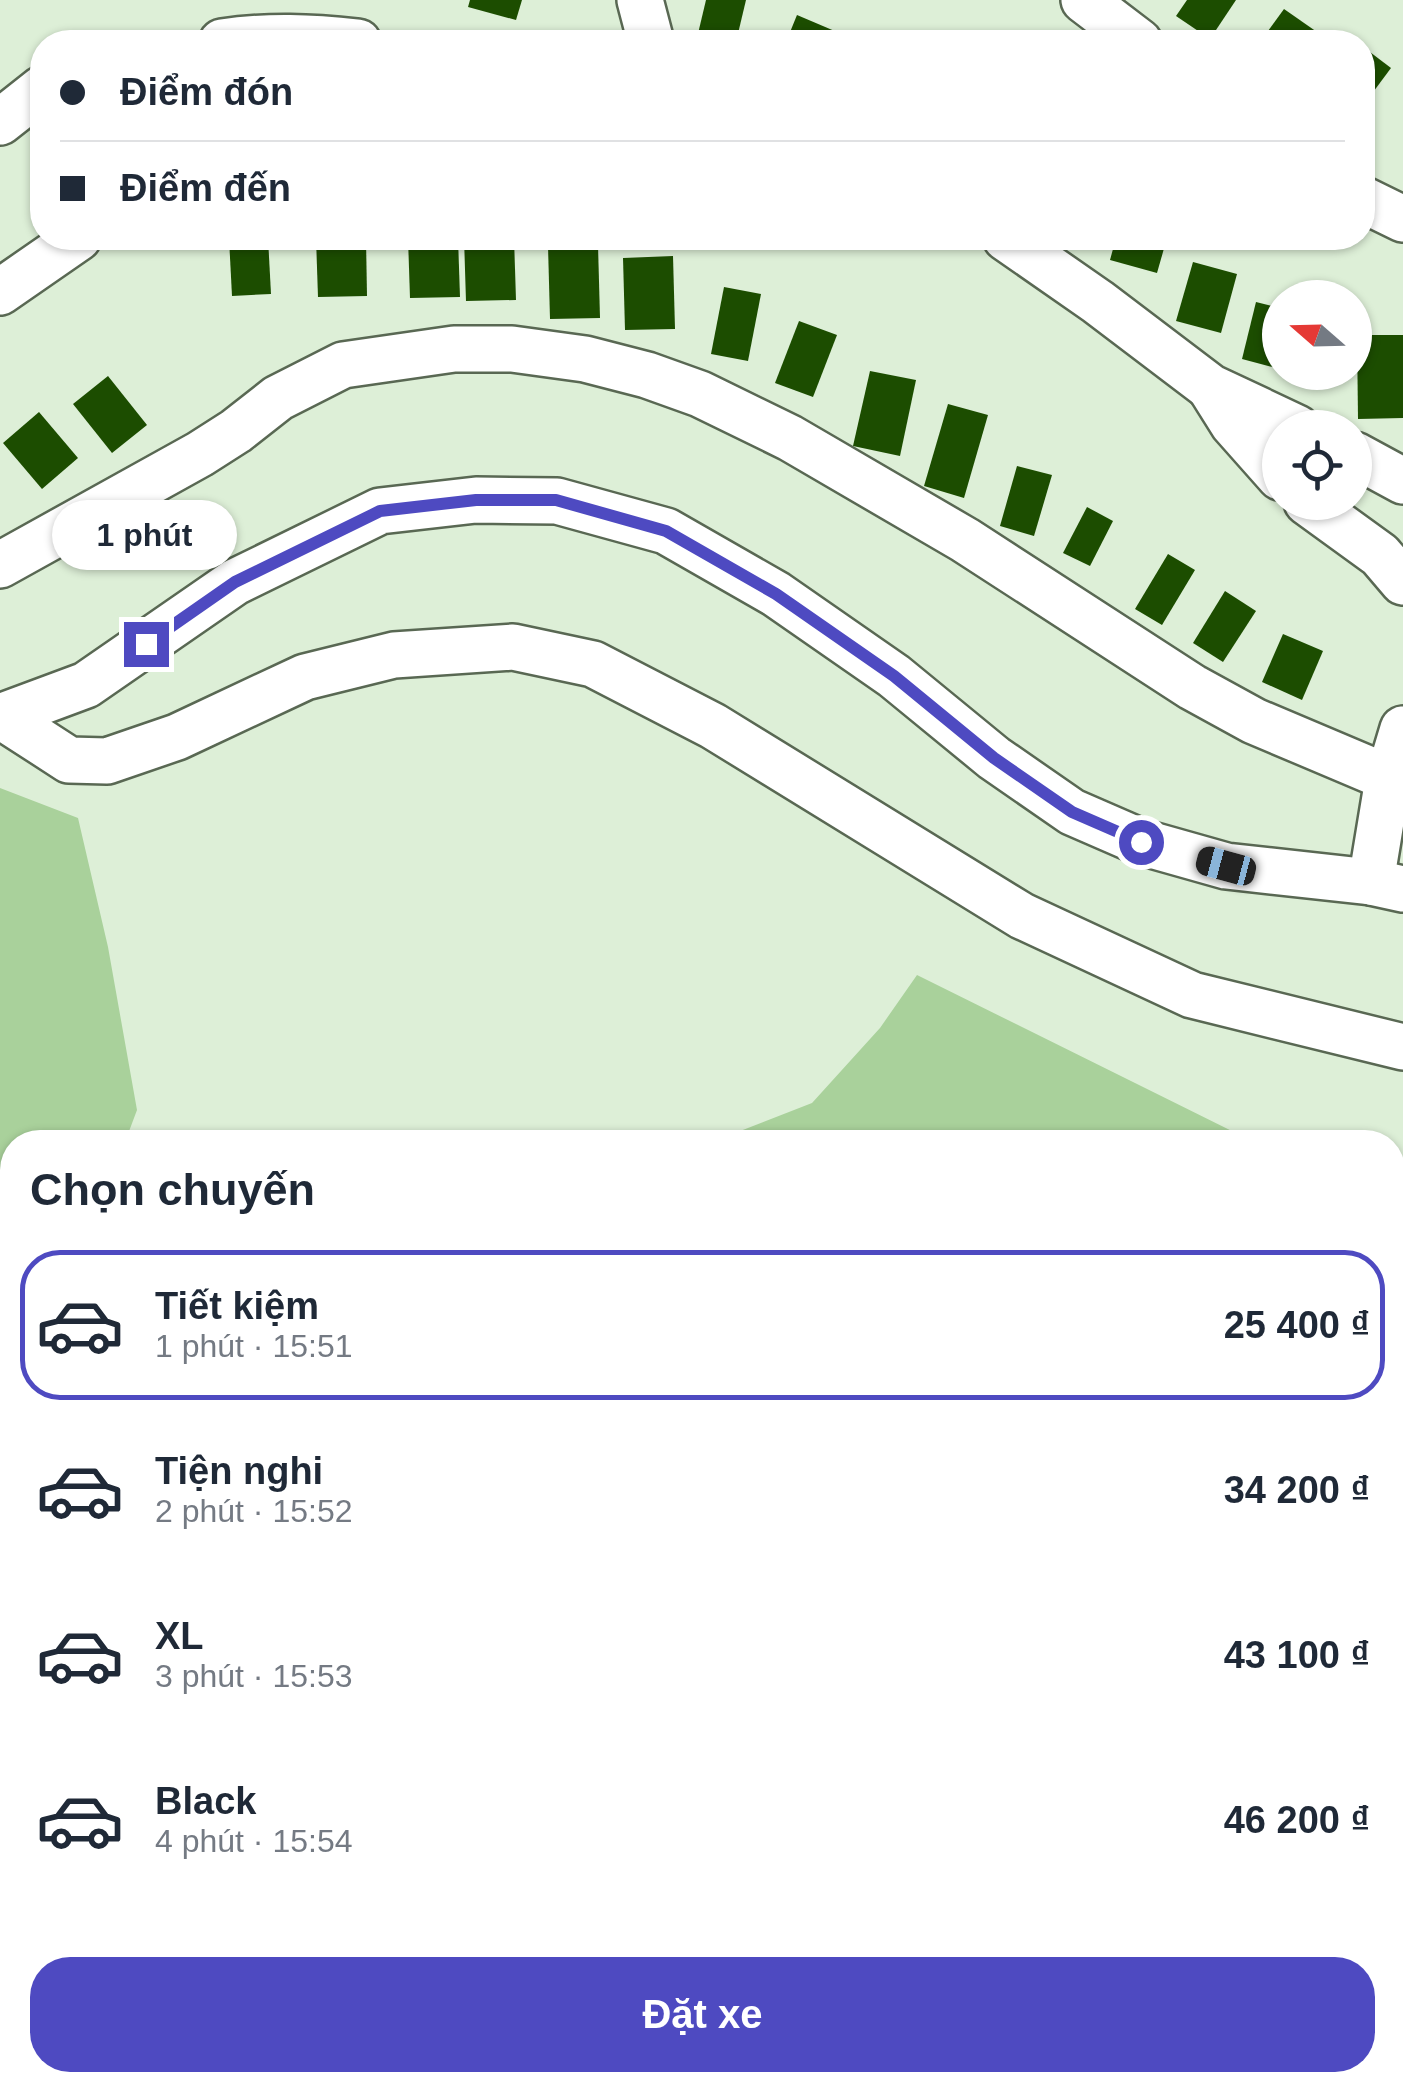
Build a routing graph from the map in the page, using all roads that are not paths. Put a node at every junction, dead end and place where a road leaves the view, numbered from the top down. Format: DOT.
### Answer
graph roads {
  1 [pos="640,0"];
  2 [pos="1084,0"];
  3 [pos="648,30"];
  4 [pos="1124,30"];
  5 [pos="1375,205"];
  6 [pos="1403,219"];
  7 [pos="61,250"];
  8 [pos="1023,250"];
  9 [pos="0,292"];
  10 [pos="1210,387"];
  11 [pos="1262,411"];
  12 [pos="1262,457"];
  13 [pos="1372,464"];
  14 [pos="1403,481"];
  15 [pos="1332,520"];
  16 [pos="0,566"];
  17 [pos="1403,582"];
  18 [pos="1,716"];
  19 [pos="1403,730"];
  20 [pos="1396,781"];
  21 [pos="1387,885"];
  22 [pos="1403,1047"];
  1 -- 3 [label="street"];
  2 -- 4 [label="street"];
  5 -- 6 [label="street"];
  7 -- 9 [label="street"];
  8 -- 10 [label="street"];
  10 -- 11 [label="street"];
  10 -- 12 [label="street"];
  13 -- 14 [label="street"];
  15 -- 17 [label="street"];
  16 -- 20 [label="street"];
  18 -- 21 [label="street"];
  18 -- 22 [label="street"];
  19 -- 20 [label="street"];
  20 -- 21 [label="street"];
}
